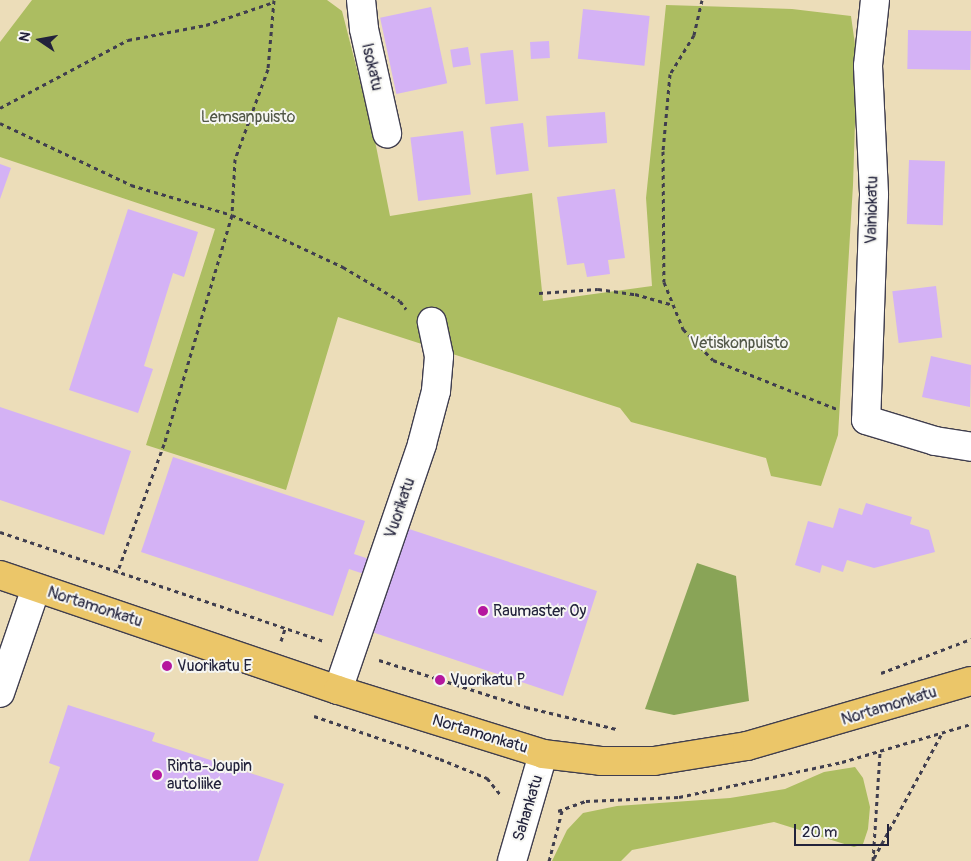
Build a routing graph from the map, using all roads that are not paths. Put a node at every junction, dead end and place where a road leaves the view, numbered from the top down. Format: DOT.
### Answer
graph roads {
  1 [pos="361,0"];
  2 [pos="875,0"];
  3 [pos="388,133"];
  4 [pos="432,322"];
  5 [pos="971,447"];
  6 [pos="0,575"];
  7 [pos="36,588"];
  8 [pos="971,681"];
  9 [pos="338,690"];
  10 [pos="0,693"];
  11 [pos="543,754"];
  12 [pos="512,861"];
  1 -- 3 [label="street, Isokatu"];
  2 -- 5 [label="street, Vainiokatu"];
  4 -- 9 [label="street, Vuorikatu"];
  6 -- 7 [label="main road, Nortamonkatu"];
  7 -- 9 [label="main road, Nortamonkatu"];
  7 -- 10 [label="street"];
  8 -- 11 [label="main road, Nortamonkatu"];
  9 -- 11 [label="main road, Nortamonkatu"];
  11 -- 12 [label="street, Sahankatu"];
}
